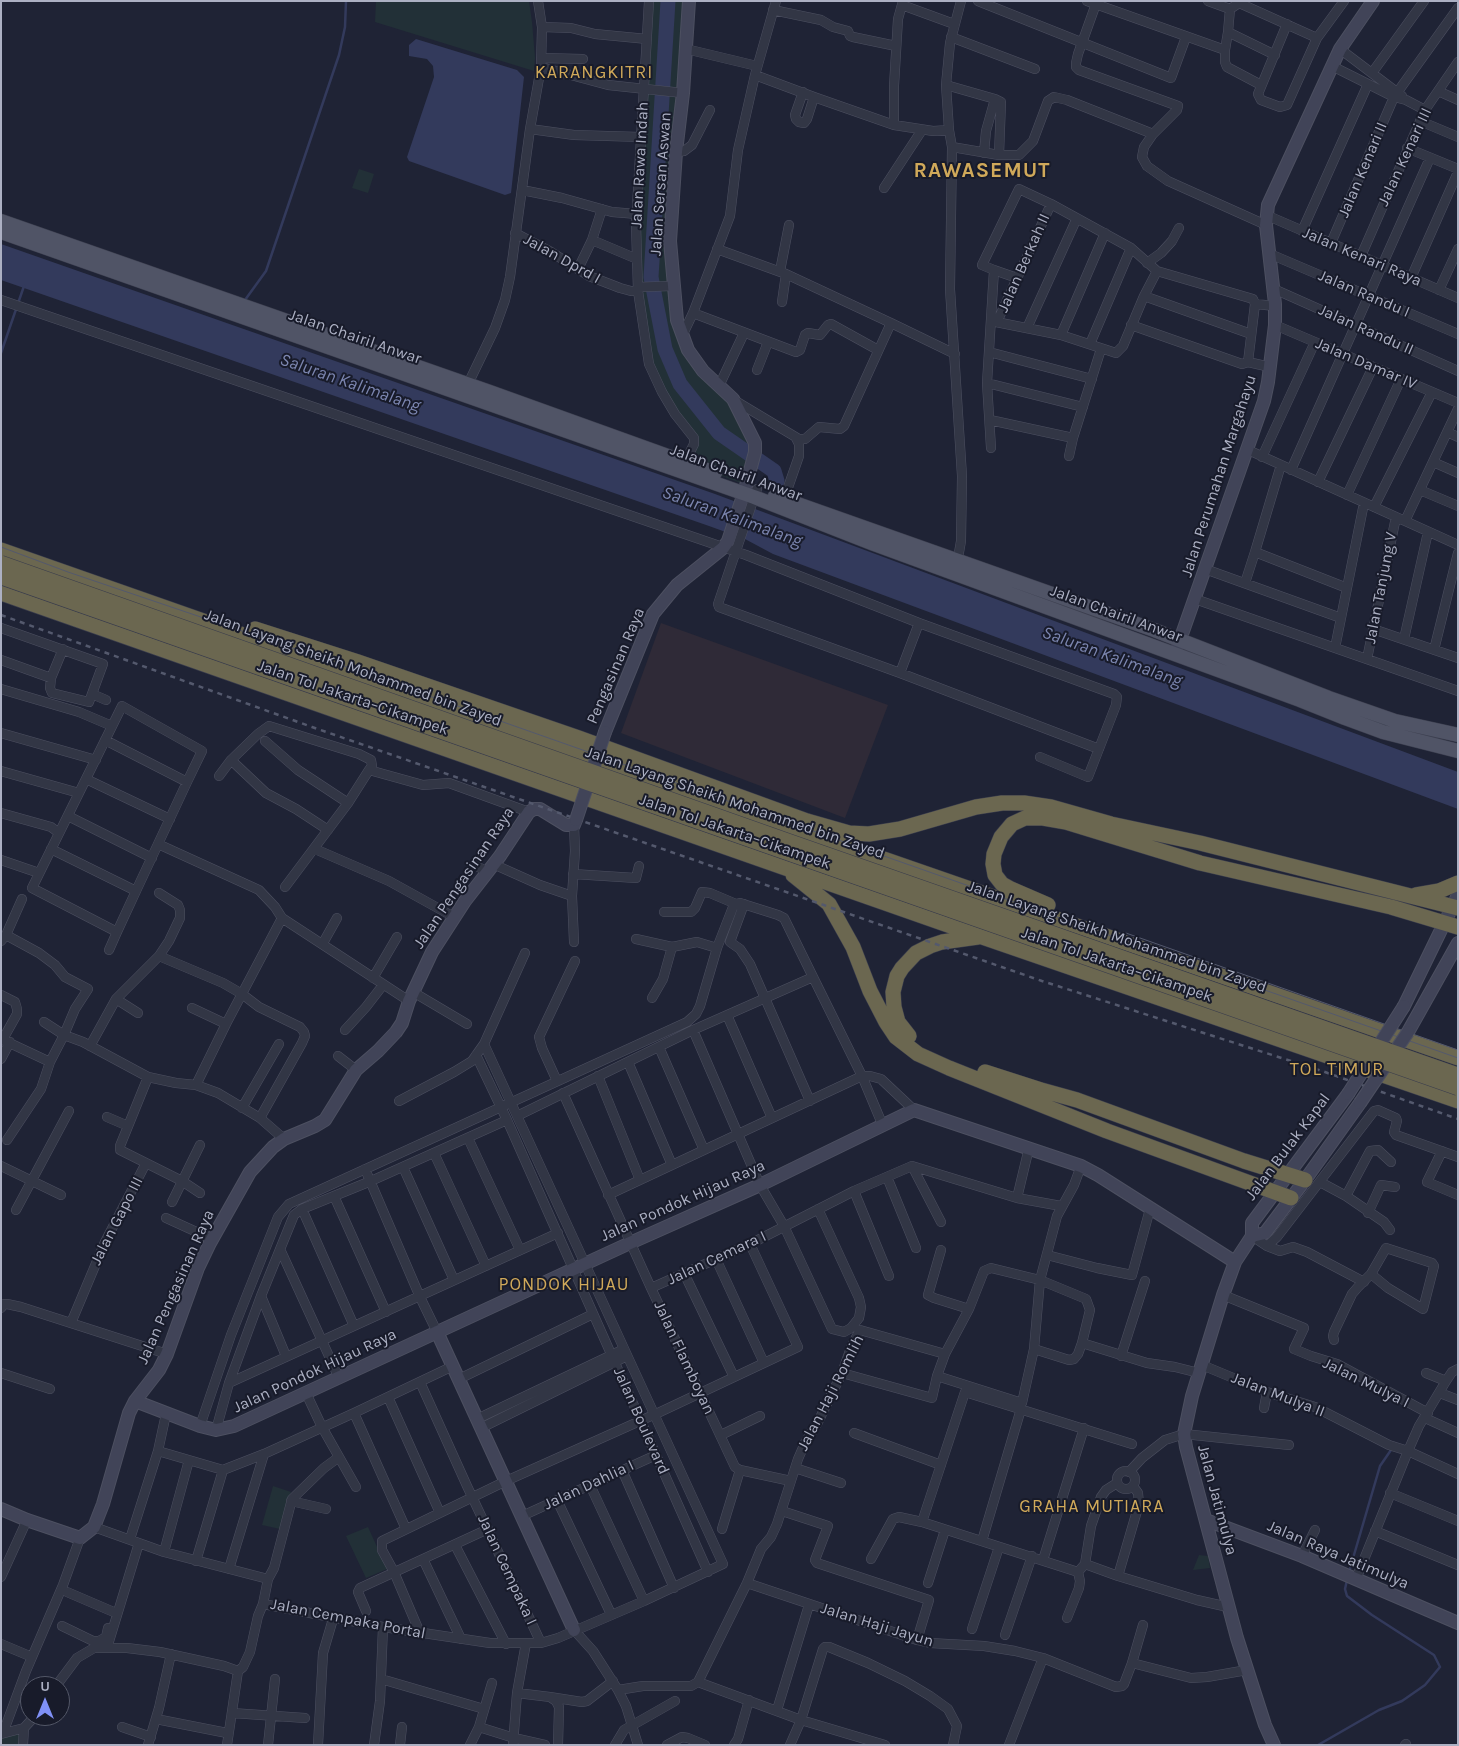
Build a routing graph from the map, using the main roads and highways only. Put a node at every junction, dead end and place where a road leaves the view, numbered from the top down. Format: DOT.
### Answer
graph roads {
  1 [pos="1,222"];
  2 [pos="1,232"];
  3 [pos="111,265"];
  4 [pos="609,440"];
  5 [pos="749,492"];
  6 [pos="1,550"];
  7 [pos="1,563"];
  8 [pos="956,568"];
  9 [pos="1,577"];
  10 [pos="1,593"];
  11 [pos="131,596"];
  12 [pos="1458,735"];
  13 [pos="1458,751"];
  14 [pos="779,866"];
  15 [pos="1458,883"];
  16 [pos="1412,896"];
  17 [pos="1456,903"];
  18 [pos="1451,925"];
  19 [pos="982,937"];
  20 [pos="1289,998"];
  21 [pos="1458,1058"];
  22 [pos="1458,1075"];
  23 [pos="1458,1088"];
  24 [pos="1458,1101"];
  25 [pos="1244,1162"];
  26 [pos="1237,1177"];
  27 [pos="1312,1181"];
  28 [pos="1292,1198"];
  1 -- 3 [label="main road, Jalan Chairil Anwar"];
  2 -- 3 [label="main road, Jalan Chairil Anwar"];
  3 -- 4 [label="main road, Jalan Chairil Anwar"];
  4 -- 5 [label="main road, Jalan Chairil Anwar"];
  4 -- 5 [label="main road, Jalan Chairil Anwar"];
  5 -- 8 [label="main road, Jalan Chairil Anwar"];
  5 -- 8 [label="main road, Jalan Chairil Anwar"];
  6 -- 11 [label="highway, Jalan Tol Jakarta–Cikampek"];
  7 -- 22 [label="highway, Jalan Layang Sheikh Mohammed bin Zayed, bridge"];
  8 -- 12 [label="main road, Jalan Chairil Anwar"];
  8 -- 13 [label="main road, Jalan Chairil Anwar"];
  9 -- 23 [label="highway, Jalan Layang Sheikh Mohammed bin Zayed, bridge"];
  10 -- 14 [label="highway, Jalan Tol Jakarta–Cikampek"];
  11 -- 16 [label="highway"];
  11 -- 20 [label="highway, Jalan Tol Jakarta–Cikampek"];
  14 -- 19 [label="highway, Jalan Tol Jakarta–Cikampek"];
  14 -- 26 [label="highway"];
  15 -- 16 [label="highway"];
  16 -- 17 [label="highway"];
  18 -- 20 [label="highway"];
  19 -- 24 [label="highway, Jalan Tol Jakarta–Cikampek"];
  19 -- 25 [label="highway"];
  20 -- 21 [label="highway, Jalan Tol Jakarta–Cikampek"];
  25 -- 26 [label="highway"];
  25 -- 27 [label="highway"];
  26 -- 28 [label="highway"];
}
